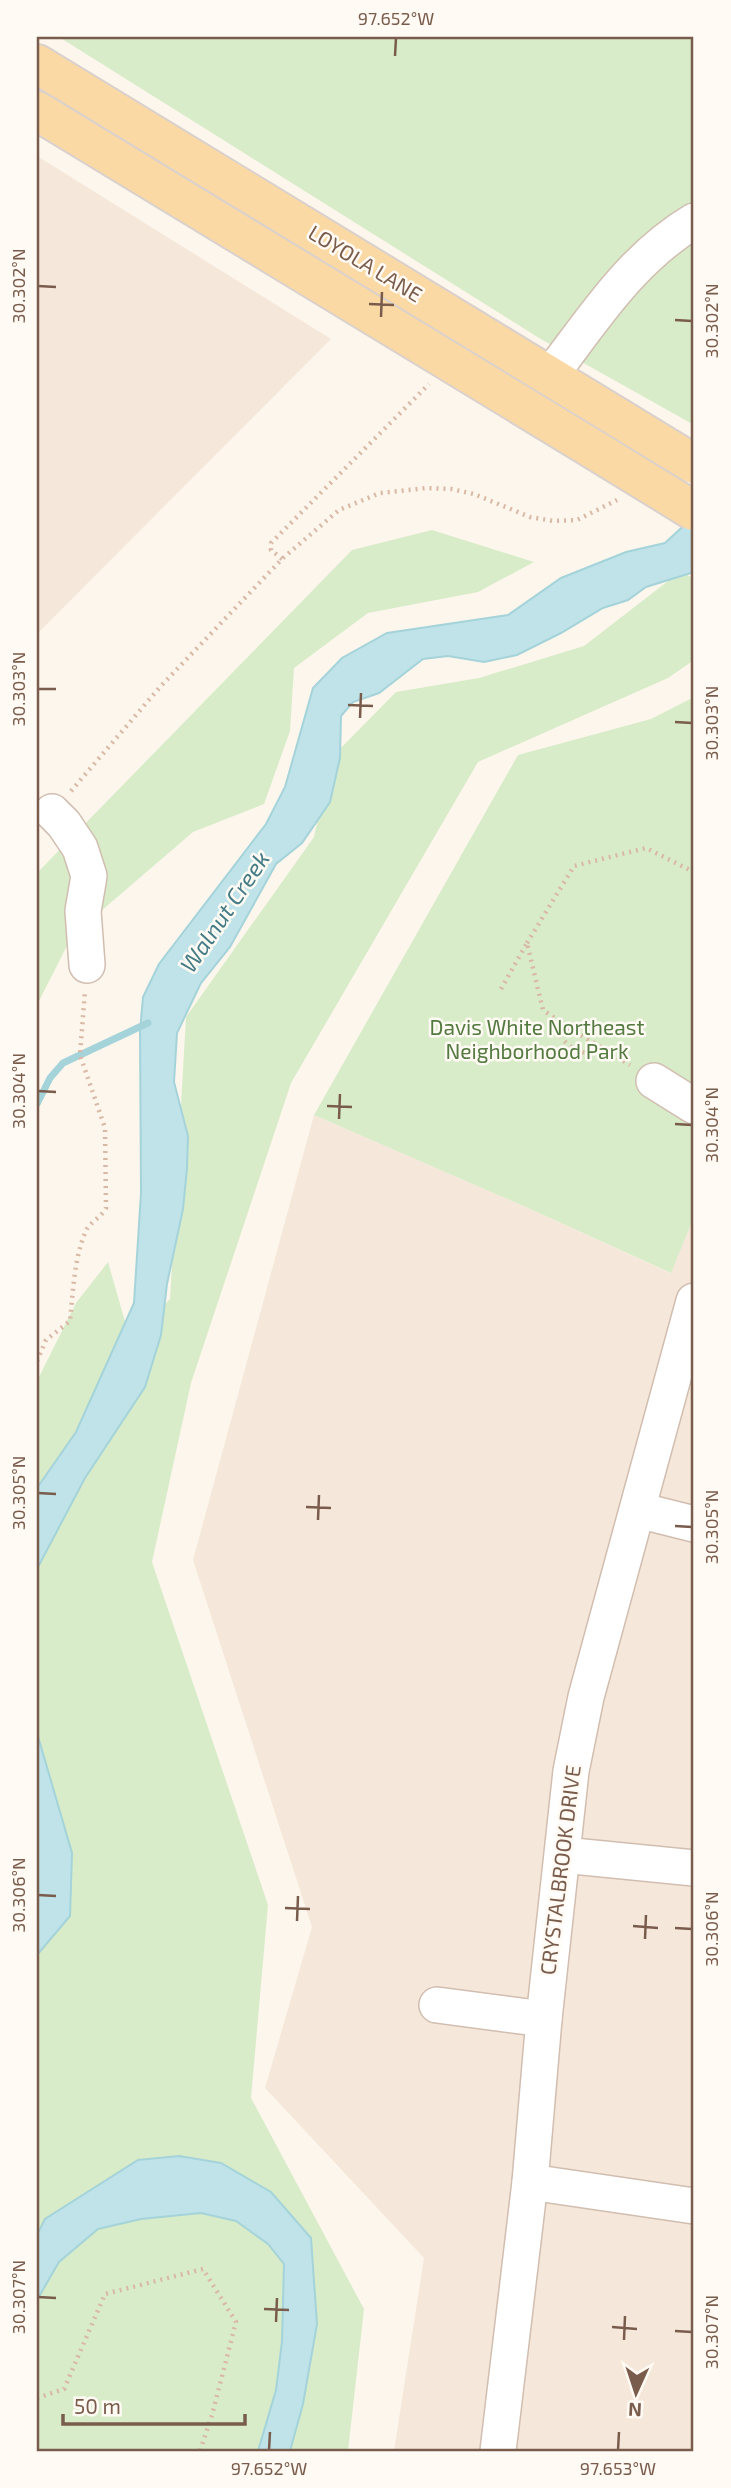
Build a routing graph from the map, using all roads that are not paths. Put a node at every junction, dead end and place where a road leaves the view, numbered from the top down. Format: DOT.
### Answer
graph roads {
  1 [pos="37,64"];
  2 [pos="37,111"];
  3 [pos="694,220"];
  4 [pos="550,376"];
  5 [pos="526,408"];
  6 [pos="694,464"];
  7 [pos="694,511"];
  8 [pos="52,812"];
  9 [pos="87,965"];
  10 [pos="654,1081"];
  11 [pos="694,1106"];
  12 [pos="694,1301"];
  13 [pos="638,1510"];
  14 [pos="694,1524"];
  15 [pos="564,1855"];
  16 [pos="694,1868"];
  17 [pos="437,2005"];
  18 [pos="544,2019"];
  19 [pos="530,2182"];
  20 [pos="694,2206"];
  21 [pos="498,2451"];
  1 -- 4 [label="main road, LOYOLA LANE"];
  2 -- 5 [label="main road, LOYOLA LANE"];
  3 -- 4 [label="street"];
  4 -- 5 [label="main road"];
  4 -- 6 [label="main road, LOYOLA LANE, bridge"];
  5 -- 7 [label="main road, LOYOLA LANE, bridge"];
  8 -- 9 [label="street"];
  10 -- 11 [label="street"];
  12 -- 13 [label="street, CRYSTALBROOK DRIVE"];
  13 -- 14 [label="street"];
  13 -- 15 [label="street, CRYSTALBROOK DRIVE"];
  15 -- 16 [label="street"];
  15 -- 18 [label="street, CRYSTALBROOK DRIVE"];
  17 -- 18 [label="street"];
  18 -- 19 [label="street, CRYSTALBROOK DRIVE"];
  19 -- 20 [label="street"];
  19 -- 21 [label="street, CRYSTALBROOK DRIVE"];
}
